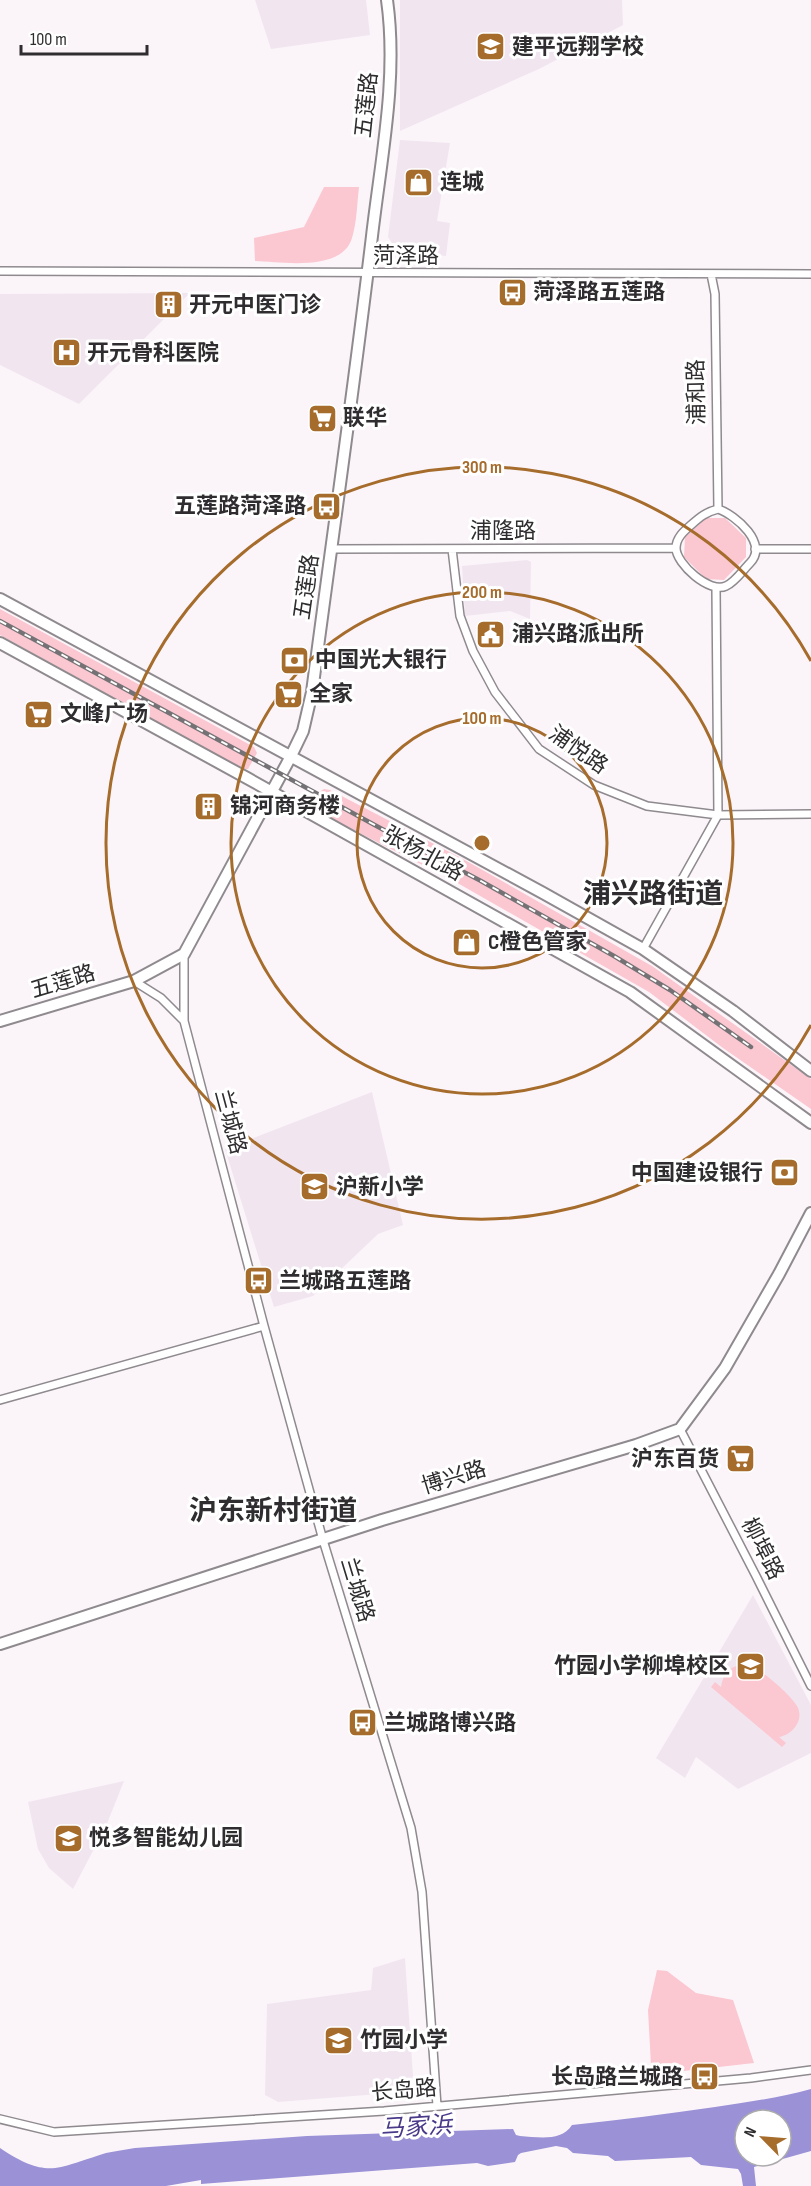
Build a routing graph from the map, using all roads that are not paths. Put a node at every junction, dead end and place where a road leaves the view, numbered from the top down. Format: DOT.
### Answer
graph roads {
  1 [pos="387,0"];
  2 [pos="0,271"];
  3 [pos="367,274"];
  4 [pos="711,274"];
  5 [pos="811,274"];
  6 [pos="718,509"];
  7 [pos="676,548"];
  8 [pos="331,549"];
  9 [pos="452,549"];
  10 [pos="755,549"];
  11 [pos="811,549"];
  12 [pos="716,589"];
  13 [pos="0,599"];
  14 [pos="0,643"];
  15 [pos="291,758"];
  16 [pos="273,792"];
  17 [pos="811,814"];
  18 [pos="718,815"];
  19 [pos="642,949"];
  20 [pos="184,954"];
  21 [pos="134,981"];
  22 [pos="0,1021"];
  23 [pos="184,1021"];
  24 [pos="811,1071"];
  25 [pos="811,1123"];
  26 [pos="811,1213"];
  27 [pos="264,1326"];
  28 [pos="0,1400"];
  29 [pos="680,1429"];
  30 [pos="323,1540"];
  31 [pos="0,1644"];
  32 [pos="811,1686"];
  33 [pos="811,2070"];
  34 [pos="437,2106"];
  35 [pos="0,2119"];
  1 -- 3 [label="street, 五莲路"];
  2 -- 3 [label="street, 菏泽路"];
  3 -- 4 [label="street, 菏泽路"];
  3 -- 8 [label="street, 五莲路"];
  4 -- 5 [label="street, 菏泽路"];
  4 -- 6 [label="street, 浦和路"];
  6 -- 7 [label="street"];
  6 -- 10 [label="street"];
  7 -- 9 [label="street, 浦隆路"];
  7 -- 12 [label="street"];
  8 -- 9 [label="street, 浦隆路"];
  8 -- 15 [label="street, 五莲路"];
  9 -- 18 [label="street, 浦悦路"];
  10 -- 11 [label="street"];
  10 -- 12 [label="street"];
  12 -- 18 [label="street"];
  13 -- 15 [label="street, 张杨北路"];
  14 -- 16 [label="street, 张杨北路"];
  15 -- 16 [label="street, 五莲路"];
  15 -- 19 [label="street, 张杨北路"];
  16 -- 20 [label="street, 五莲路"];
  16 -- 25 [label="street, 张杨北路"];
  17 -- 18 [label="street, 浦悦路"];
  18 -- 19 [label="street"];
  19 -- 24 [label="street, 张杨北路"];
  20 -- 21 [label="street, 五莲路"];
  20 -- 23 [label="street, 兰城路"];
  21 -- 22 [label="street, 五莲路"];
  21 -- 23 [label="street"];
  23 -- 27 [label="street, 兰城路"];
  26 -- 29 [label="street"];
  27 -- 28 [label="street"];
  27 -- 30 [label="street, 兰城路"];
  29 -- 30 [label="street, 博兴路"];
  29 -- 32 [label="street, 柳埠路"];
  30 -- 31 [label="street, 博兴路"];
  30 -- 34 [label="street, 兰城路"];
  33 -- 34 [label="street, 长岛路"];
  34 -- 35 [label="street, 长岛路"];
}
